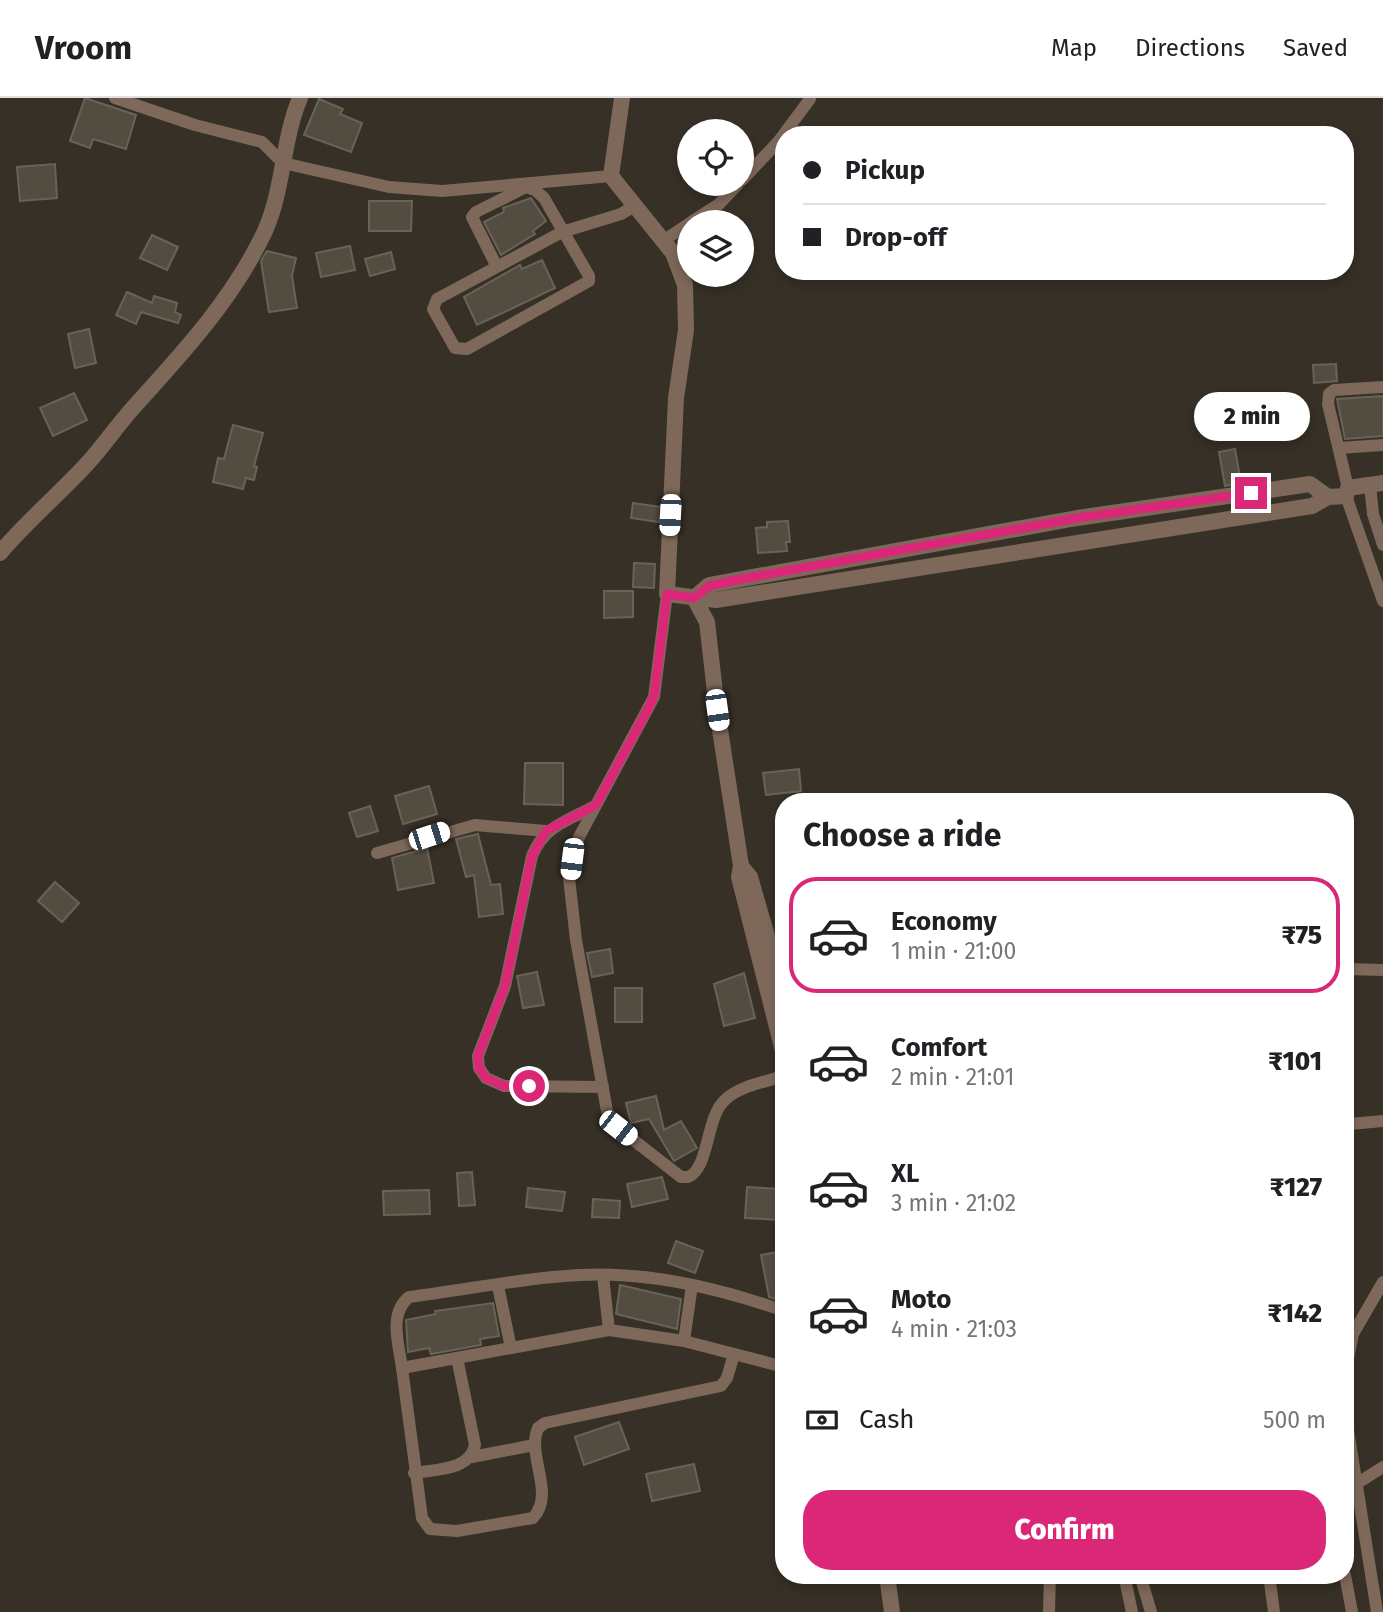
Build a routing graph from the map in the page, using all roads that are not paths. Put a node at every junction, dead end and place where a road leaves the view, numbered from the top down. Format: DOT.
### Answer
graph roads {
  1 [pos="115,98"];
  2 [pos="299,98"];
  3 [pos="622,98"];
  4 [pos="810,99"];
  5 [pos="790,126"];
  6 [pos="775,145"];
  7 [pos="283,163"];
  8 [pos="754,167"];
  9 [pos="611,176"];
  10 [pos="727,196"];
  11 [pos="636,205"];
  12 [pos="710,210"];
  13 [pos="562,232"];
  14 [pos="677,232"];
  15 [pos="663,241"];
  16 [pos="497,267"];
  17 [pos="1383,387"];
  18 [pos="1383,445"];
  19 [pos="1339,448"];
  20 [pos="1377,491"];
  21 [pos="1347,492"];
  22 [pos="1328,497"];
  23 [pos="1383,545"];
  24 [pos="0,553"];
  25 [pos="667,594"];
  26 [pos="694,598"];
  27 [pos="1383,601"];
  28 [pos="596,805"];
  29 [pos="546,831"];
  30 [pos="377,853"];
  31 [pos="765,956"];
  32 [pos="1354,969"];
  33 [pos="1383,970"];
  34 [pos="775,977"];
  35 [pos="775,1008"];
  36 [pos="775,1079"];
  37 [pos="603,1087"];
  38 [pos="1383,1121"];
  39 [pos="1354,1124"];
  40 [pos="603,1276"];
  41 [pos="1383,1282"];
  42 [pos="692,1285"];
  43 [pos="498,1286"];
  44 [pos="775,1308"];
  45 [pos="609,1331"];
  46 [pos="1354,1332"];
  47 [pos="684,1341"];
  48 [pos="511,1349"];
  49 [pos="734,1354"];
  50 [pos="457,1358"];
  51 [pos="775,1365"];
  52 [pos="402,1368"];
  53 [pos="534,1445"];
  54 [pos="472,1457"];
  55 [pos="1383,1467"];
  56 [pos="1354,1471"];
  57 [pos="414,1473"];
  58 [pos="1356,1484"];
  59 [pos="888,1584"];
  60 [pos="1050,1584"];
  61 [pos="1126,1584"];
  62 [pos="1143,1584"];
  63 [pos="1270,1584"];
  64 [pos="1347,1584"];
  65 [pos="892,1612"];
  66 [pos="1049,1612"];
  67 [pos="1132,1612"];
  68 [pos="1151,1612"];
  69 [pos="1273,1612"];
  70 [pos="1352,1612"];
  71 [pos="1377,1612"];
  1 -- 7 [label="street"];
  2 -- 7 [label="street"];
  3 -- 9 [label="street"];
  4 -- 5 [label="street"];
  6 -- 8 [label="street"];
  7 -- 9 [label="street"];
  7 -- 24 [label="street"];
  9 -- 11 [label="street"];
  10 -- 12 [label="street"];
  11 -- 13 [label="street"];
  11 -- 15 [label="street"];
  13 -- 16 [label="street"];
  13 -- 16 [label="street"];
  13 -- 16 [label="street"];
  14 -- 15 [label="street"];
  15 -- 25 [label="street"];
  17 -- 19 [label="street"];
  18 -- 19 [label="street"];
  19 -- 21 [label="street"];
  20 -- 21 [label="street"];
  20 -- 23 [label="street"];
  21 -- 22 [label="street"];
  21 -- 27 [label="street"];
  22 -- 26 [label="street"];
  22 -- 26 [label="street"];
  25 -- 26 [label="street"];
  25 -- 28 [label="street"];
  26 -- 31 [label="street"];
  28 -- 29 [label="street"];
  28 -- 37 [label="street"];
  29 -- 30 [label="street"];
  29 -- 37 [label="street"];
  31 -- 34 [label="street"];
  31 -- 35 [label="street"];
  32 -- 33 [label="street"];
  36 -- 37 [label="street"];
  38 -- 39 [label="street"];
  40 -- 42 [label="street"];
  40 -- 43 [label="street"];
  40 -- 45 [label="street"];
  41 -- 46 [label="street"];
  42 -- 44 [label="street"];
  42 -- 47 [label="street"];
  43 -- 48 [label="street"];
  43 -- 52 [label="street"];
  45 -- 47 [label="street"];
  45 -- 48 [label="street"];
  47 -- 49 [label="street"];
  48 -- 50 [label="street"];
  49 -- 51 [label="street"];
  49 -- 53 [label="street"];
  50 -- 52 [label="street"];
  50 -- 54 [label="street"];
  52 -- 57 [label="street"];
  53 -- 54 [label="street"];
  53 -- 57 [label="street"];
  54 -- 57 [label="street"];
  55 -- 58 [label="street"];
  56 -- 58 [label="street"];
  58 -- 71 [label="street"];
  59 -- 65 [label="street"];
  60 -- 66 [label="street"];
  61 -- 67 [label="street"];
  62 -- 68 [label="street"];
  63 -- 69 [label="street"];
  64 -- 70 [label="street"];
}
